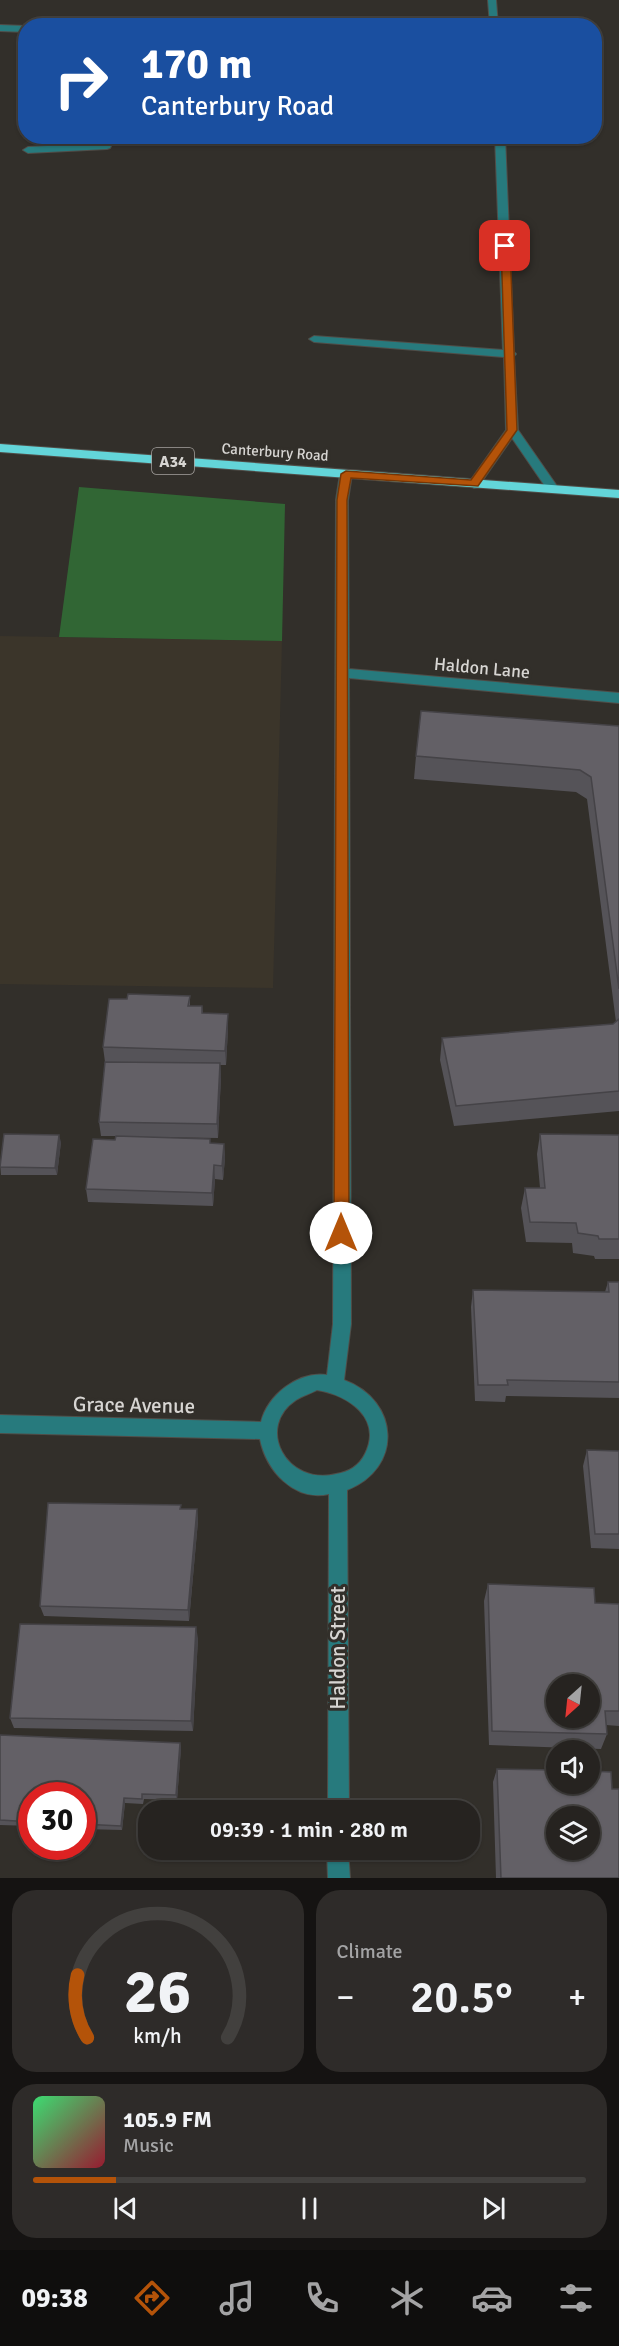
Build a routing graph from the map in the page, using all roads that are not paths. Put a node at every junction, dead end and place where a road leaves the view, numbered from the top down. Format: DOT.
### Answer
graph roads {
  1 [pos="492,0"];
  2 [pos="493,18"];
  3 [pos="0,28"];
  4 [pos="18,29"];
  5 [pos="108,144"];
  6 [pos="500,144"];
  7 [pos="28,150"];
  8 [pos="314,339"];
  9 [pos="511,354"];
  10 [pos="512,430"];
  11 [pos="0,448"];
  12 [pos="346,474"];
  13 [pos="474,484"];
  14 [pos="553,489"];
  15 [pos="619,494"];
  16 [pos="341,674"];
  17 [pos="619,698"];
  18 [pos="335,1383"];
  19 [pos="0,1424"];
  20 [pos="267,1431"];
  21 [pos="338,1485"];
  22 [pos="338,1800"];
  23 [pos="338,1860"];
  24 [pos="339,1878"];
  1 -- 2 [label="street"];
  3 -- 4 [label="street"];
  5 -- 7 [label="street"];
  6 -- 9 [label="street"];
  8 -- 9 [label="street"];
  9 -- 10 [label="street"];
  10 -- 13 [label="street"];
  10 -- 14 [label="street"];
  11 -- 12 [label="highway, Canterbury Road / A34"];
  12 -- 13 [label="highway, Canterbury Road / A34"];
  12 -- 16 [label="street"];
  13 -- 14 [label="highway, Canterbury Road / A34"];
  14 -- 15 [label="highway, Canterbury Road / A34"];
  16 -- 17 [label="street, Haldon Lane"];
  16 -- 18 [label="street"];
  18 -- 20 [label="street"];
  18 -- 21 [label="street"];
  19 -- 20 [label="street, Grace Avenue"];
  20 -- 21 [label="street"];
  21 -- 22 [label="street, Haldon Street"];
  23 -- 24 [label="street"];
}
